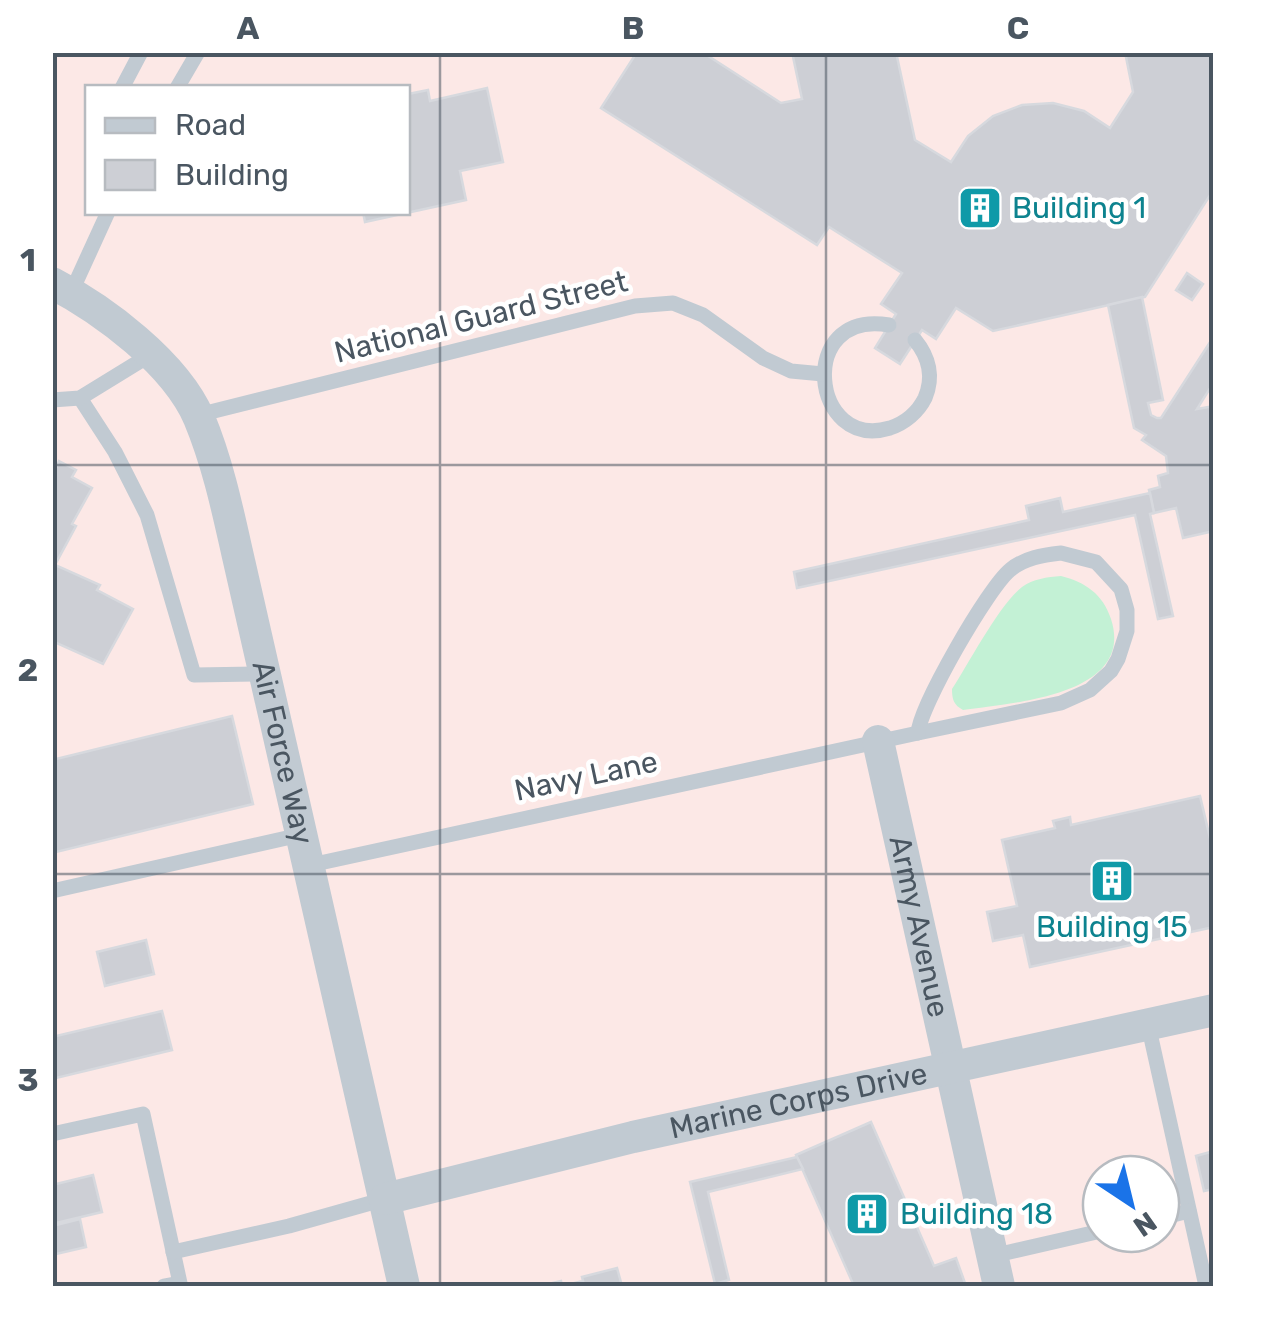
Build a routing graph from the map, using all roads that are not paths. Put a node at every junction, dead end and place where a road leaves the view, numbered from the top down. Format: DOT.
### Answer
graph roads {
  1 [pos="141,52"];
  2 [pos="196,53"];
  3 [pos="124,85"];
  4 [pos="179,85"];
  5 [pos="106,215"];
  6 [pos="62,288"];
  7 [pos="890,325"];
  8 [pos="915,340"];
  9 [pos="150,355"];
  10 [pos="823,374"];
  11 [pos="80,398"];
  12 [pos="52,400"];
  13 [pos="198,416"];
  14 [pos="264,674"];
  15 [pos="918,733"];
  16 [pos="878,740"];
  17 [pos="303,851"];
  18 [pos="52,890"];
  19 [pos="1214,1010"];
  20 [pos="1148,1024"];
  21 [pos="950,1068"];
  22 [pos="52,1134"];
  23 [pos="385,1199"];
  24 [pos="1189,1211"];
  25 [pos="1181,1213"];
  26 [pos="1081,1239"];
  27 [pos="173,1252"];
  28 [pos="995,1271"];
  29 [pos="164,1286"];
  30 [pos="404,1286"];
  31 [pos="1206,1286"];
  1 -- 3 [label="lane"];
  2 -- 4 [label="lane"];
  5 -- 6 [label="lane"];
  6 -- 9 [label="street, Air Force Way"];
  7 -- 10 [label="lane"];
  8 -- 10 [label="lane"];
  9 -- 11 [label="lane"];
  9 -- 13 [label="street, Air Force Way"];
  10 -- 13 [label="lane, National Guard Street"];
  11 -- 12 [label="lane"];
  11 -- 14 [label="lane"];
  13 -- 14 [label="street, Air Force Way"];
  14 -- 17 [label="street, Air Force Way"];
  15 -- 15 [label="lane, Navy Lane"];
  15 -- 16 [label="lane, Navy Lane"];
  16 -- 17 [label="lane, Navy Lane"];
  16 -- 21 [label="street, Army Avenue"];
  17 -- 18 [label="lane, Navy Lane"];
  17 -- 23 [label="street, Air Force Way"];
  19 -- 20 [label="street, Marine Corps Drive"];
  20 -- 21 [label="street, Marine Corps Drive"];
  20 -- 24 [label="lane"];
  21 -- 23 [label="street, Marine Corps Drive"];
  21 -- 28 [label="street, Army Avenue"];
  22 -- 27 [label="lane"];
  23 -- 27 [label="lane"];
  23 -- 30 [label="street, Air Force Way"];
  24 -- 25 [label="lane"];
  24 -- 31 [label="lane"];
  26 -- 28 [label="lane"];
  27 -- 29 [label="lane"];
}
